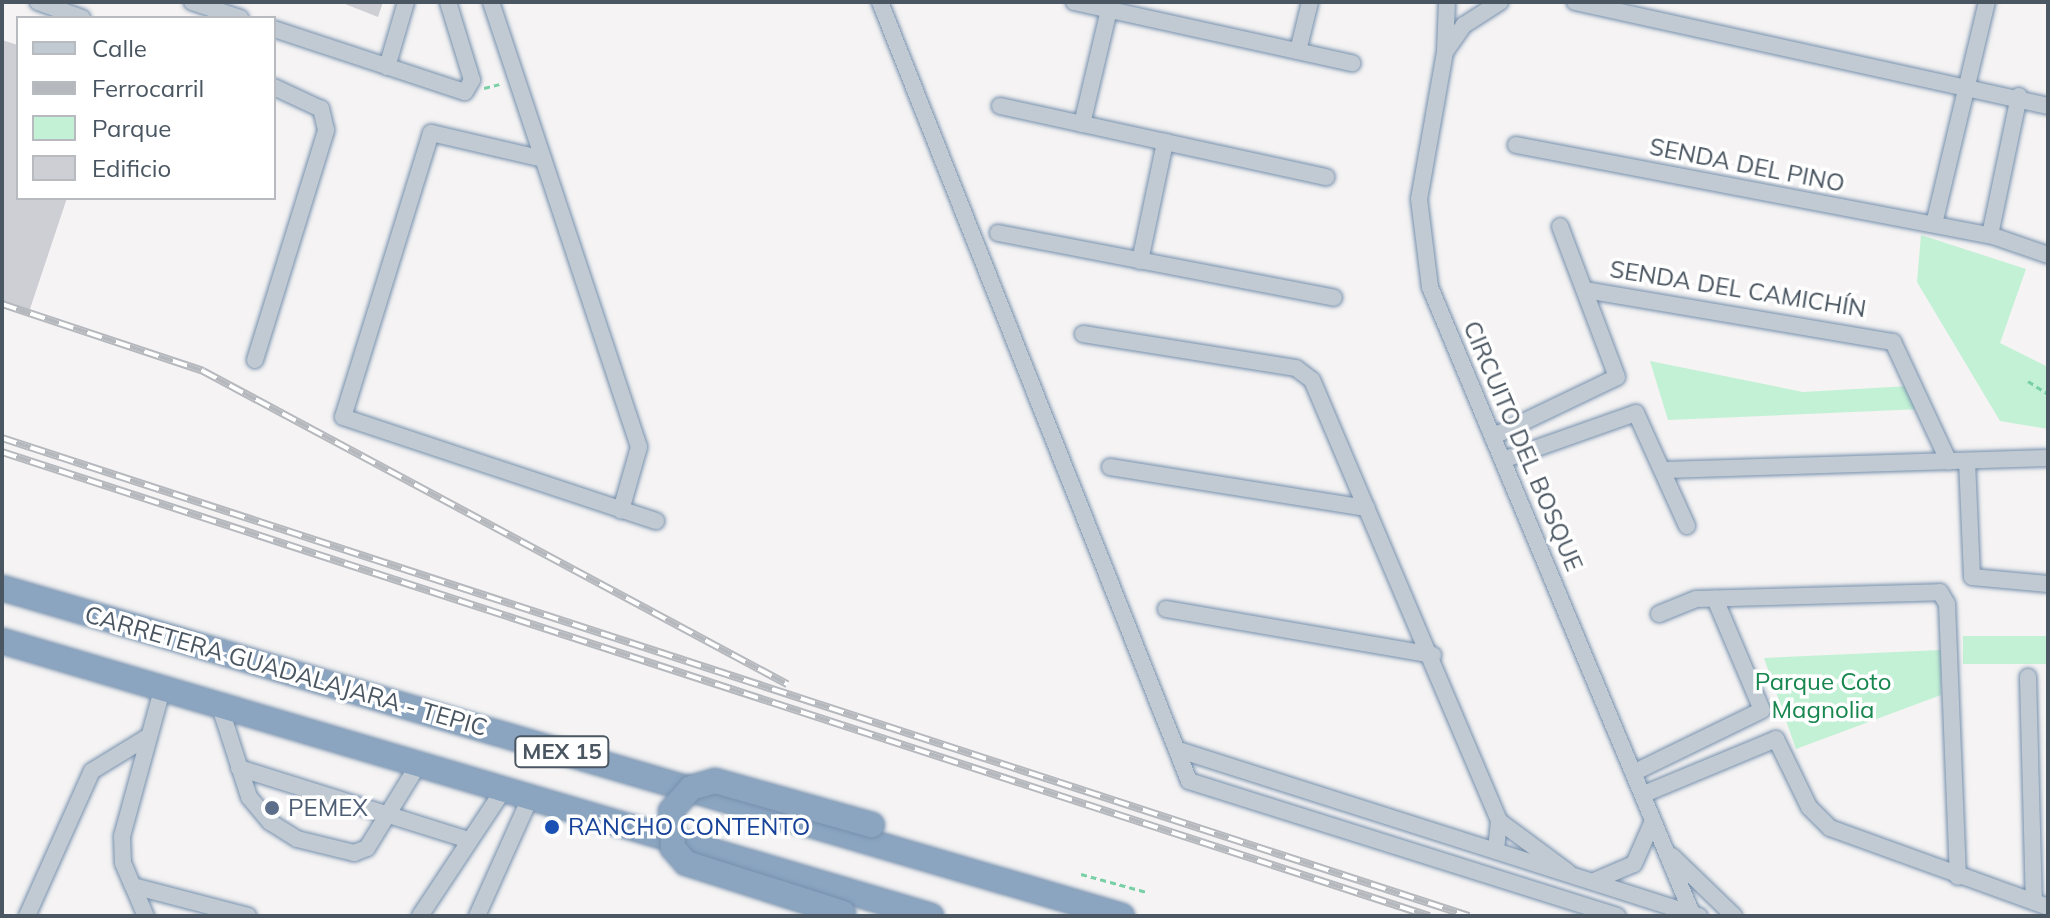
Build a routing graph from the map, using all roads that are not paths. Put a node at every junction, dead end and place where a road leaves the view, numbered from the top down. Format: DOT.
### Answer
graph roads {
  1 [pos="38,2"];
  2 [pos="192,2"];
  3 [pos="406,2"];
  4 [pos="448,2"];
  5 [pos="491,2"];
  6 [pos="880,2"];
  7 [pos="1074,2"];
  8 [pos="1310,2"];
  9 [pos="1447,2"];
  10 [pos="1500,2"];
  11 [pos="1575,2"];
  12 [pos="1987,2"];
  13 [pos="1109,10"];
  14 [pos="76,16"];
  15 [pos="234,16"];
  16 [pos="276,30"];
  17 [pos="1298,51"];
  18 [pos="1445,52"];
  19 [pos="1352,63"];
  20 [pos="387,67"];
  21 [pos="1965,83"];
  22 [pos="276,88"];
  23 [pos="2019,96"];
  24 [pos="1000,106"];
  25 [pos="2048,106"];
  26 [pos="1082,124"];
  27 [pos="1165,142"];
  28 [pos="1516,145"];
  29 [pos="543,159"];
  30 [pos="1326,177"];
  31 [pos="1934,224"];
  32 [pos="1560,226"];
  33 [pos="998,233"];
  34 [pos="1990,235"];
  35 [pos="2048,255"];
  36 [pos="1140,261"];
  37 [pos="1585,290"];
  38 [pos="1334,298"];
  39 [pos="1083,334"];
  40 [pos="255,360"];
  41 [pos="1494,436"];
  42 [pos="2048,458"];
  43 [pos="1503,460"];
  44 [pos="1967,461"];
  45 [pos="1949,462"];
  46 [pos="1110,467"];
  47 [pos="1665,470"];
  48 [pos="1367,508"];
  49 [pos="621,510"];
  50 [pos="656,521"];
  51 [pos="1687,526"];
  52 [pos="2048,584"];
  53 [pos="2,588"];
  54 [pos="1715,599"];
  55 [pos="1166,609"];
  56 [pos="1659,614"];
  57 [pos="2,641"];
  58 [pos="1433,655"];
  59 [pos="2028,677"];
  60 [pos="162,690"];
  61 [pos="220,707"];
  62 [pos="146,738"];
  63 [pos="1179,750"];
  64 [pos="418,765"];
  65 [pos="239,768"];
  66 [pos="1635,772"];
  67 [pos="504,789"];
  68 [pos="1644,794"];
  69 [pos="531,796"];
  70 [pos="392,815"];
  71 [pos="1654,819"];
  72 [pos="1499,821"];
  73 [pos="469,840"];
  74 [pos="1666,849"];
  75 [pos="1496,851"];
  76 [pos="1571,875"];
  77 [pos="1958,877"];
  78 [pos="1588,881"];
  79 [pos="133,886"];
  80 [pos="2041,904"];
  81 [pos="848,915"];
  82 [pos="1695,915"];
  83 [pos="27,916"];
  84 [pos="146,916"];
  85 [pos="248,916"];
  86 [pos="420,916"];
  87 [pos="477,916"];
  88 [pos="931,916"];
  89 [pos="1122,916"];
  90 [pos="1140,916"];
  91 [pos="1617,916"];
  92 [pos="1734,916"];
  1 -- 14 [label="street"];
  2 -- 15 [label="street"];
  3 -- 20 [label="street"];
  4 -- 20 [label="street"];
  5 -- 29 [label="street"];
  6 -- 63 [label="street"];
  7 -- 13 [label="street"];
  8 -- 17 [label="street"];
  9 -- 18 [label="street"];
  10 -- 18 [label="street, CIRCUITO DEL BOSQUE"];
  11 -- 21 [label="street"];
  12 -- 21 [label="street"];
  13 -- 17 [label="street"];
  13 -- 26 [label="street"];
  16 -- 20 [label="street"];
  17 -- 19 [label="street"];
  18 -- 41 [label="street, CIRCUITO DEL BOSQUE"];
  21 -- 23 [label="street"];
  21 -- 31 [label="street"];
  22 -- 40 [label="street"];
  23 -- 25 [label="street"];
  23 -- 34 [label="street"];
  24 -- 26 [label="street"];
  26 -- 27 [label="street"];
  27 -- 30 [label="street"];
  27 -- 36 [label="street"];
  28 -- 31 [label="street, SENDA DEL PINO"];
  29 -- 49 [label="street"];
  29 -- 49 [label="street"];
  31 -- 34 [label="street, SENDA DEL PINO"];
  32 -- 37 [label="street, SENDA DEL CAMICHÍN"];
  33 -- 36 [label="street"];
  34 -- 35 [label="street, SENDA DEL PINO"];
  36 -- 38 [label="street"];
  37 -- 41 [label="street, SENDA DEL CAMICHÍN"];
  37 -- 45 [label="street, SENDA DEL CAMICHÍN"];
  39 -- 48 [label="street"];
  41 -- 43 [label="street, CIRCUITO DEL BOSQUE"];
  42 -- 44 [label="street"];
  43 -- 47 [label="street"];
  43 -- 66 [label="street, CIRCUITO DEL BOSQUE"];
  44 -- 45 [label="street"];
  44 -- 52 [label="street"];
  45 -- 47 [label="street"];
  46 -- 48 [label="street"];
  47 -- 51 [label="street"];
  48 -- 58 [label="street"];
  49 -- 50 [label="street"];
  53 -- 89 [label="highway, CARRETERA GUADALAJARA - TEPIC / MEX 15"];
  54 -- 56 [label="street"];
  54 -- 66 [label="street"];
  54 -- 77 [label="street"];
  55 -- 58 [label="street"];
  57 -- 60 [label="highway, MEX 15"];
  58 -- 72 [label="street"];
  59 -- 80 [label="street"];
  60 -- 61 [label="highway, MEX 15"];
  60 -- 62 [label="street"];
  61 -- 64 [label="highway, MEX 15"];
  61 -- 65 [label="street"];
  62 -- 79 [label="street"];
  62 -- 83 [label="street"];
  63 -- 75 [label="street"];
  63 -- 91 [label="street"];
  64 -- 67 [label="highway, MEX 15"];
  64 -- 70 [label="street"];
  65 -- 70 [label="street"];
  65 -- 70 [label="street"];
  66 -- 68 [label="street, CIRCUITO DEL BOSQUE"];
  67 -- 69 [label="highway, MEX 15"];
  67 -- 73 [label="street"];
  68 -- 71 [label="street, CIRCUITO DEL BOSQUE"];
  68 -- 77 [label="street"];
  69 -- 87 [label="street"];
  69 -- 88 [label="highway, MEX 15"];
  70 -- 73 [label="street"];
  71 -- 74 [label="street, CIRCUITO DEL BOSQUE"];
  71 -- 78 [label="street"];
  72 -- 75 [label="street"];
  72 -- 76 [label="street"];
  73 -- 86 [label="street"];
  74 -- 82 [label="street, CIRCUITO DEL BOSQUE"];
  74 -- 92 [label="street"];
  75 -- 76 [label="street"];
  76 -- 78 [label="street"];
  77 -- 80 [label="street"];
  78 -- 82 [label="street"];
  79 -- 84 [label="street"];
  79 -- 85 [label="street"];
  81 -- 90 [label="highway, bridge"];
}
